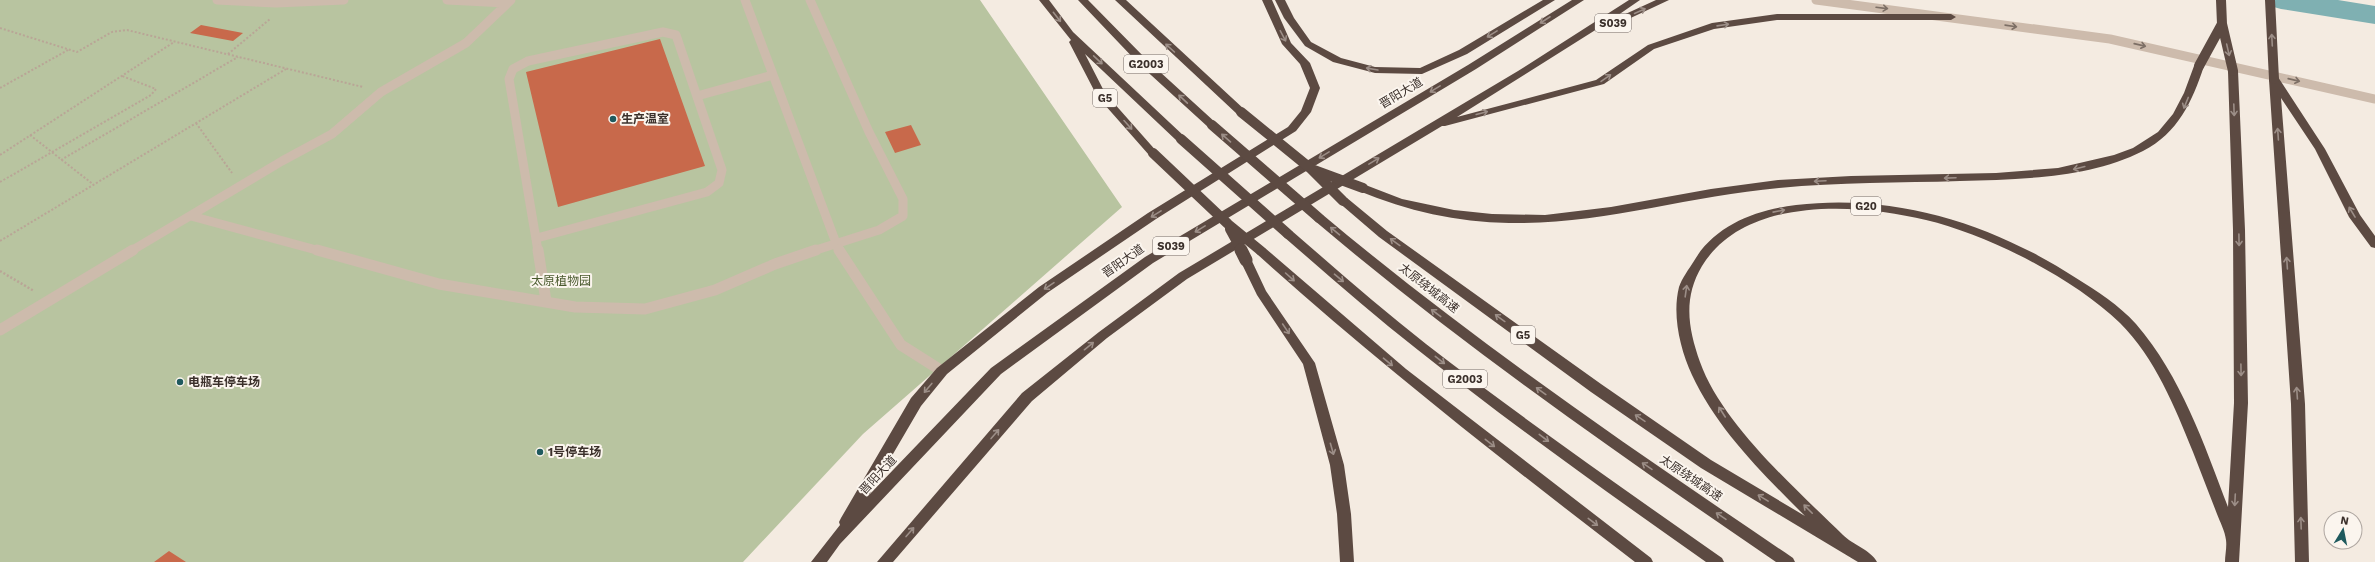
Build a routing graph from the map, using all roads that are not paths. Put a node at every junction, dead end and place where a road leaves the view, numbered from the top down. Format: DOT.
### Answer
graph roads {
  1 [pos="216,0"];
  2 [pos="344,0"];
  3 [pos="446,0"];
  4 [pos="745,0"];
  5 [pos="810,0"];
  6 [pos="1044,0"];
  7 [pos="1083,0"];
  8 [pos="1120,0"];
  9 [pos="1267,0"];
  10 [pos="1280,0"];
  11 [pos="1550,0"];
  12 [pos="1579,0"];
  13 [pos="1636,0"];
  14 [pos="1816,0"];
  15 [pos="2221,0"];
  16 [pos="2270,0"];
  17 [pos="508,1"];
  18 [pos="1662,1"];
  19 [pos="1566,4"];
  20 [pos="1951,17"];
  21 [pos="2222,24"];
  22 [pos="1070,34"];
  23 [pos="1566,44"];
  24 [pos="773,75"];
  25 [pos="2274,79"];
  26 [pos="697,96"];
  27 [pos="2375,99"];
  28 [pos="1430,127"];
  29 [pos="1310,168"];
  30 [pos="191,216"];
  31 [pos="1228,224"];
  32 [pos="536,238"];
  33 [pos="836,244"];
  34 [pos="2375,244"];
  35 [pos="546,301"];
  36 [pos="0,330"];
  37 [pos="942,371"];
  38 [pos="2233,537"];
  39 [pos="836,540"];
  40 [pos="1845,547"];
  41 [pos="818,562"];
  42 [pos="884,562"];
  43 [pos="1347,562"];
  44 [pos="1646,562"];
  45 [pos="1717,562"];
  46 [pos="1788,562"];
  47 [pos="1870,562"];
  48 [pos="2232,562"];
  49 [pos="2302,562"];
  1 -- 2 [label="street"];
  3 -- 17 [label="street"];
  4 -- 24 [label="street"];
  5 -- 33 [label="street"];
  6 -- 22 [label="highway, G5, one-way"];
  46 -- 7 [label="highway, 太原绕城高速 / G2003, one-way, bridge"];
  29 -- 8 [label="highway, G5, one-way, bridge"];
  9 -- 37 [label="highway, one-way"];
  11 -- 10 [label="highway, one-way"];
  12 -- 19 [label="highway, 晋阳大道 / S039"];
  13 -- 23 [label="highway, S039"];
  14 -- 20 [label="street, one-way"];
  15 -- 21 [label="highway, bridge"];
  25 -- 16 [label="highway, one-way, bridge"];
  17 -- 30 [label="street"];
  23 -- 18 [label="highway, S039, one-way"];
  19 -- 39 [label="highway, 晋阳大道 / S039, one-way"];
  20 -- 27 [label="street, one-way"];
  28 -- 20 [label="highway, one-way"];
  21 -- 29 [label="highway, one-way, bridge"];
  21 -- 38 [label="highway, one-way, bridge"];
  22 -- 31 [label="highway, G5, one-way, bridge"];
  22 -- 45 [label="highway, G2003, one-way, bridge"];
  23 -- 28 [label="highway, S039"];
  24 -- 26 [label="street"];
  24 -- 33 [label="street"];
  34 -- 25 [label="highway, one-way"];
  49 -- 25 [label="highway, one-way"];
  26 -- 32 [label="street"];
  26 -- 32 [label="street"];
  42 -- 28 [label="highway, S039, one-way"];
  40 -- 29 [label="highway, G5, one-way, bridge"];
  30 -- 35 [label="street"];
  30 -- 36 [label="street"];
  31 -- 43 [label="highway, G5, one-way, bridge"];
  31 -- 44 [label="highway, one-way, bridge"];
  32 -- 35 [label="street"];
  33 -- 35 [label="street"];
  33 -- 37 [label="street"];
  37 -- 39 [label="highway, one-way"];
  40 -- 38 [label="highway, G20, one-way"];
  38 -- 48 [label="highway, G20"];
  39 -- 41 [label="highway, 晋阳大道 / S039"];
  40 -- 47 [label="highway, G5"];
}
